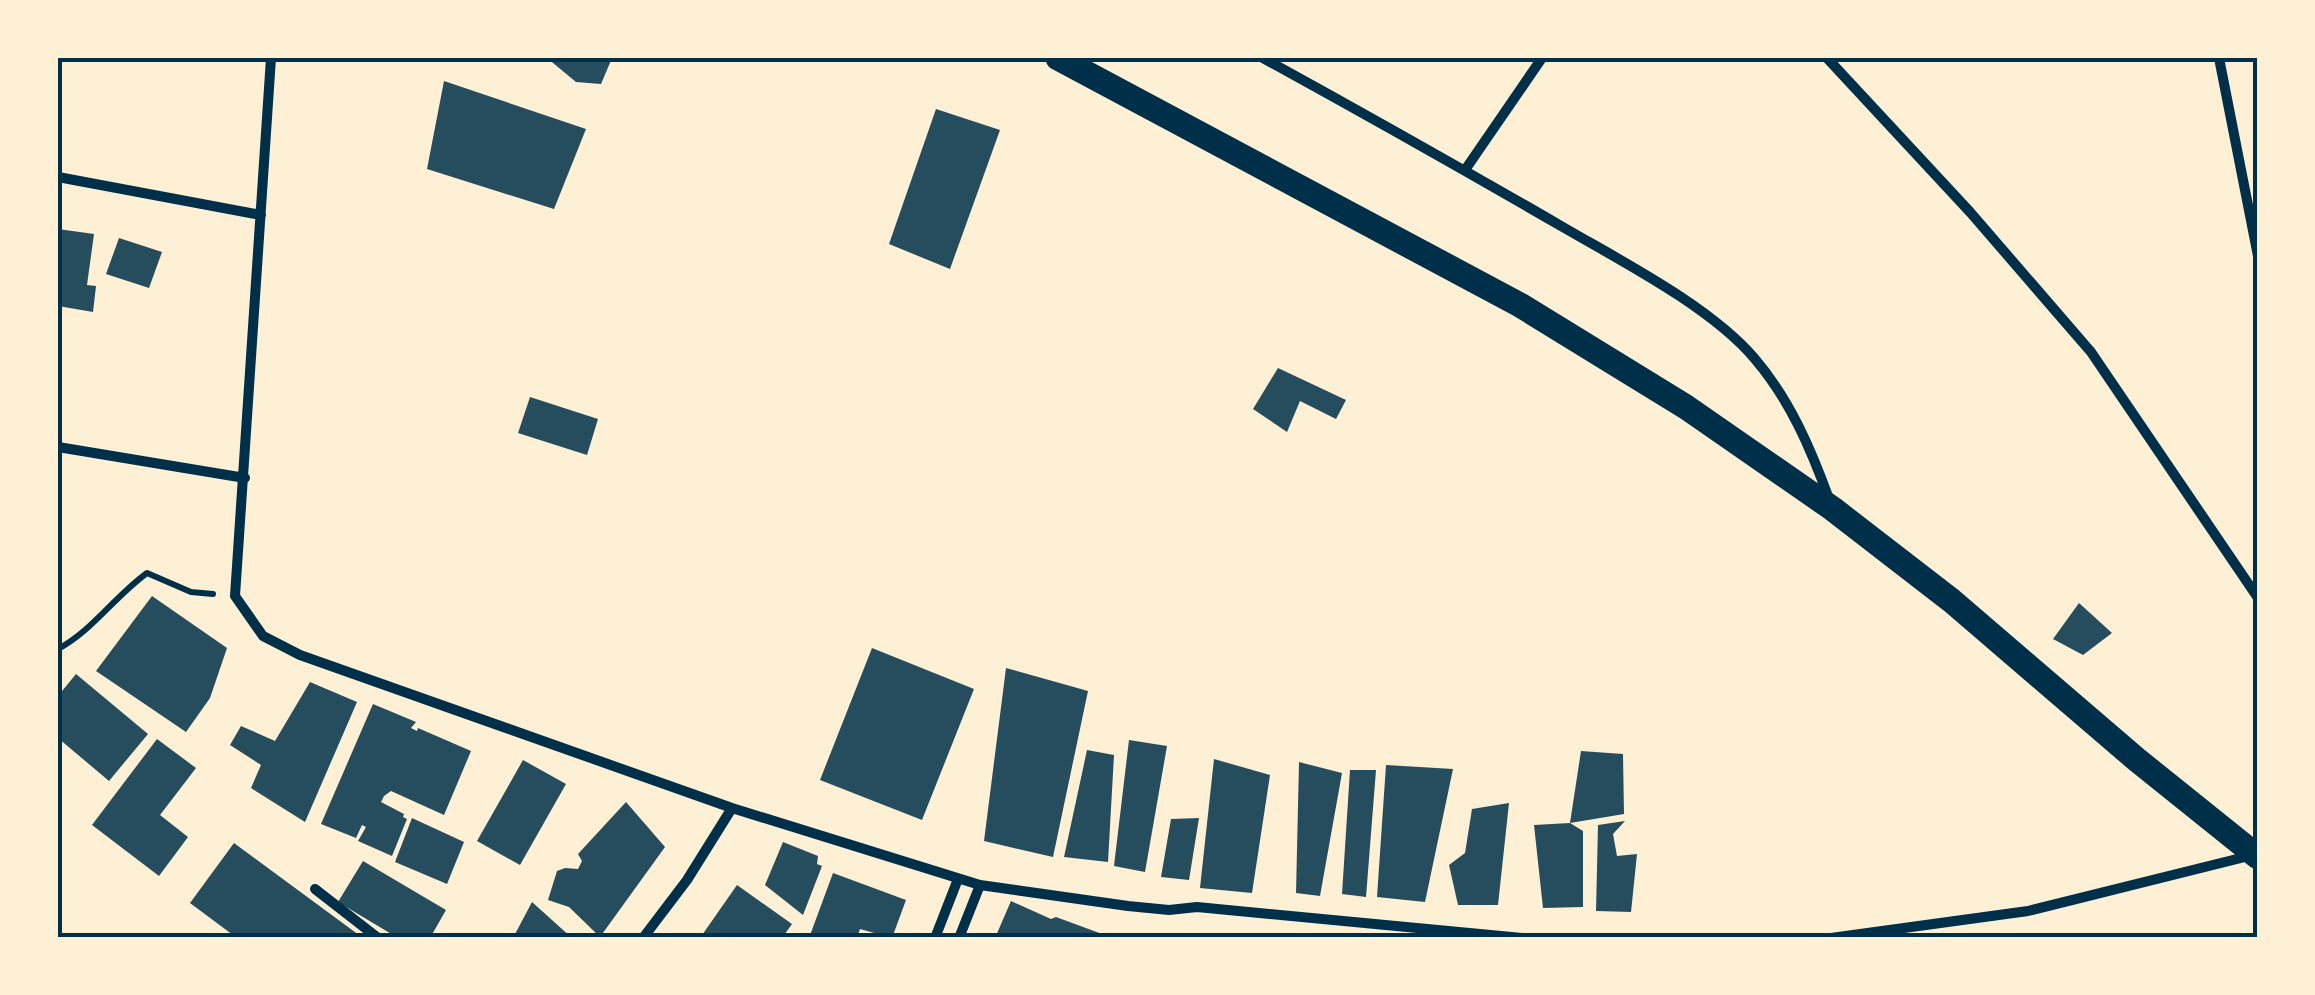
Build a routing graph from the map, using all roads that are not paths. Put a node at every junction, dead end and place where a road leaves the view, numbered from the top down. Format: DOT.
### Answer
graph roads {
  1 [pos="271,58"];
  2 [pos="1058,58"];
  3 [pos="1263,58"];
  4 [pos="1542,58"];
  5 [pos="1827,58"];
  6 [pos="2220,58"];
  7 [pos="1464,170"];
  8 [pos="58,177"];
  9 [pos="261,215"];
  10 [pos="2258,256"];
  11 [pos="58,447"];
  12 [pos="245,478"];
  13 [pos="1833,510"];
  14 [pos="2258,598"];
  15 [pos="732,808"];
  16 [pos="2256,856"];
  17 [pos="958,878"];
  18 [pos="980,886"];
  19 [pos="315,889"];
  20 [pos="378,938"];
  21 [pos="643,938"];
  22 [pos="934,938"];
  23 [pos="959,938"];
  24 [pos="1522,938"];
  25 [pos="1831,938"];
  1 -- 9 [label="street"];
  2 -- 13 [label="main road"];
  3 -- 7 [label="street"];
  4 -- 7 [label="street"];
  5 -- 14 [label="street"];
  6 -- 10 [label="street"];
  7 -- 13 [label="street"];
  8 -- 9 [label="street"];
  9 -- 12 [label="street"];
  11 -- 12 [label="street"];
  12 -- 15 [label="street"];
  13 -- 16 [label="main road"];
  15 -- 17 [label="street"];
  15 -- 21 [label="street"];
  16 -- 25 [label="street"];
  17 -- 18 [label="street"];
  17 -- 22 [label="street"];
  18 -- 23 [label="street"];
  18 -- 24 [label="street"];
  19 -- 20 [label="street"];
}
